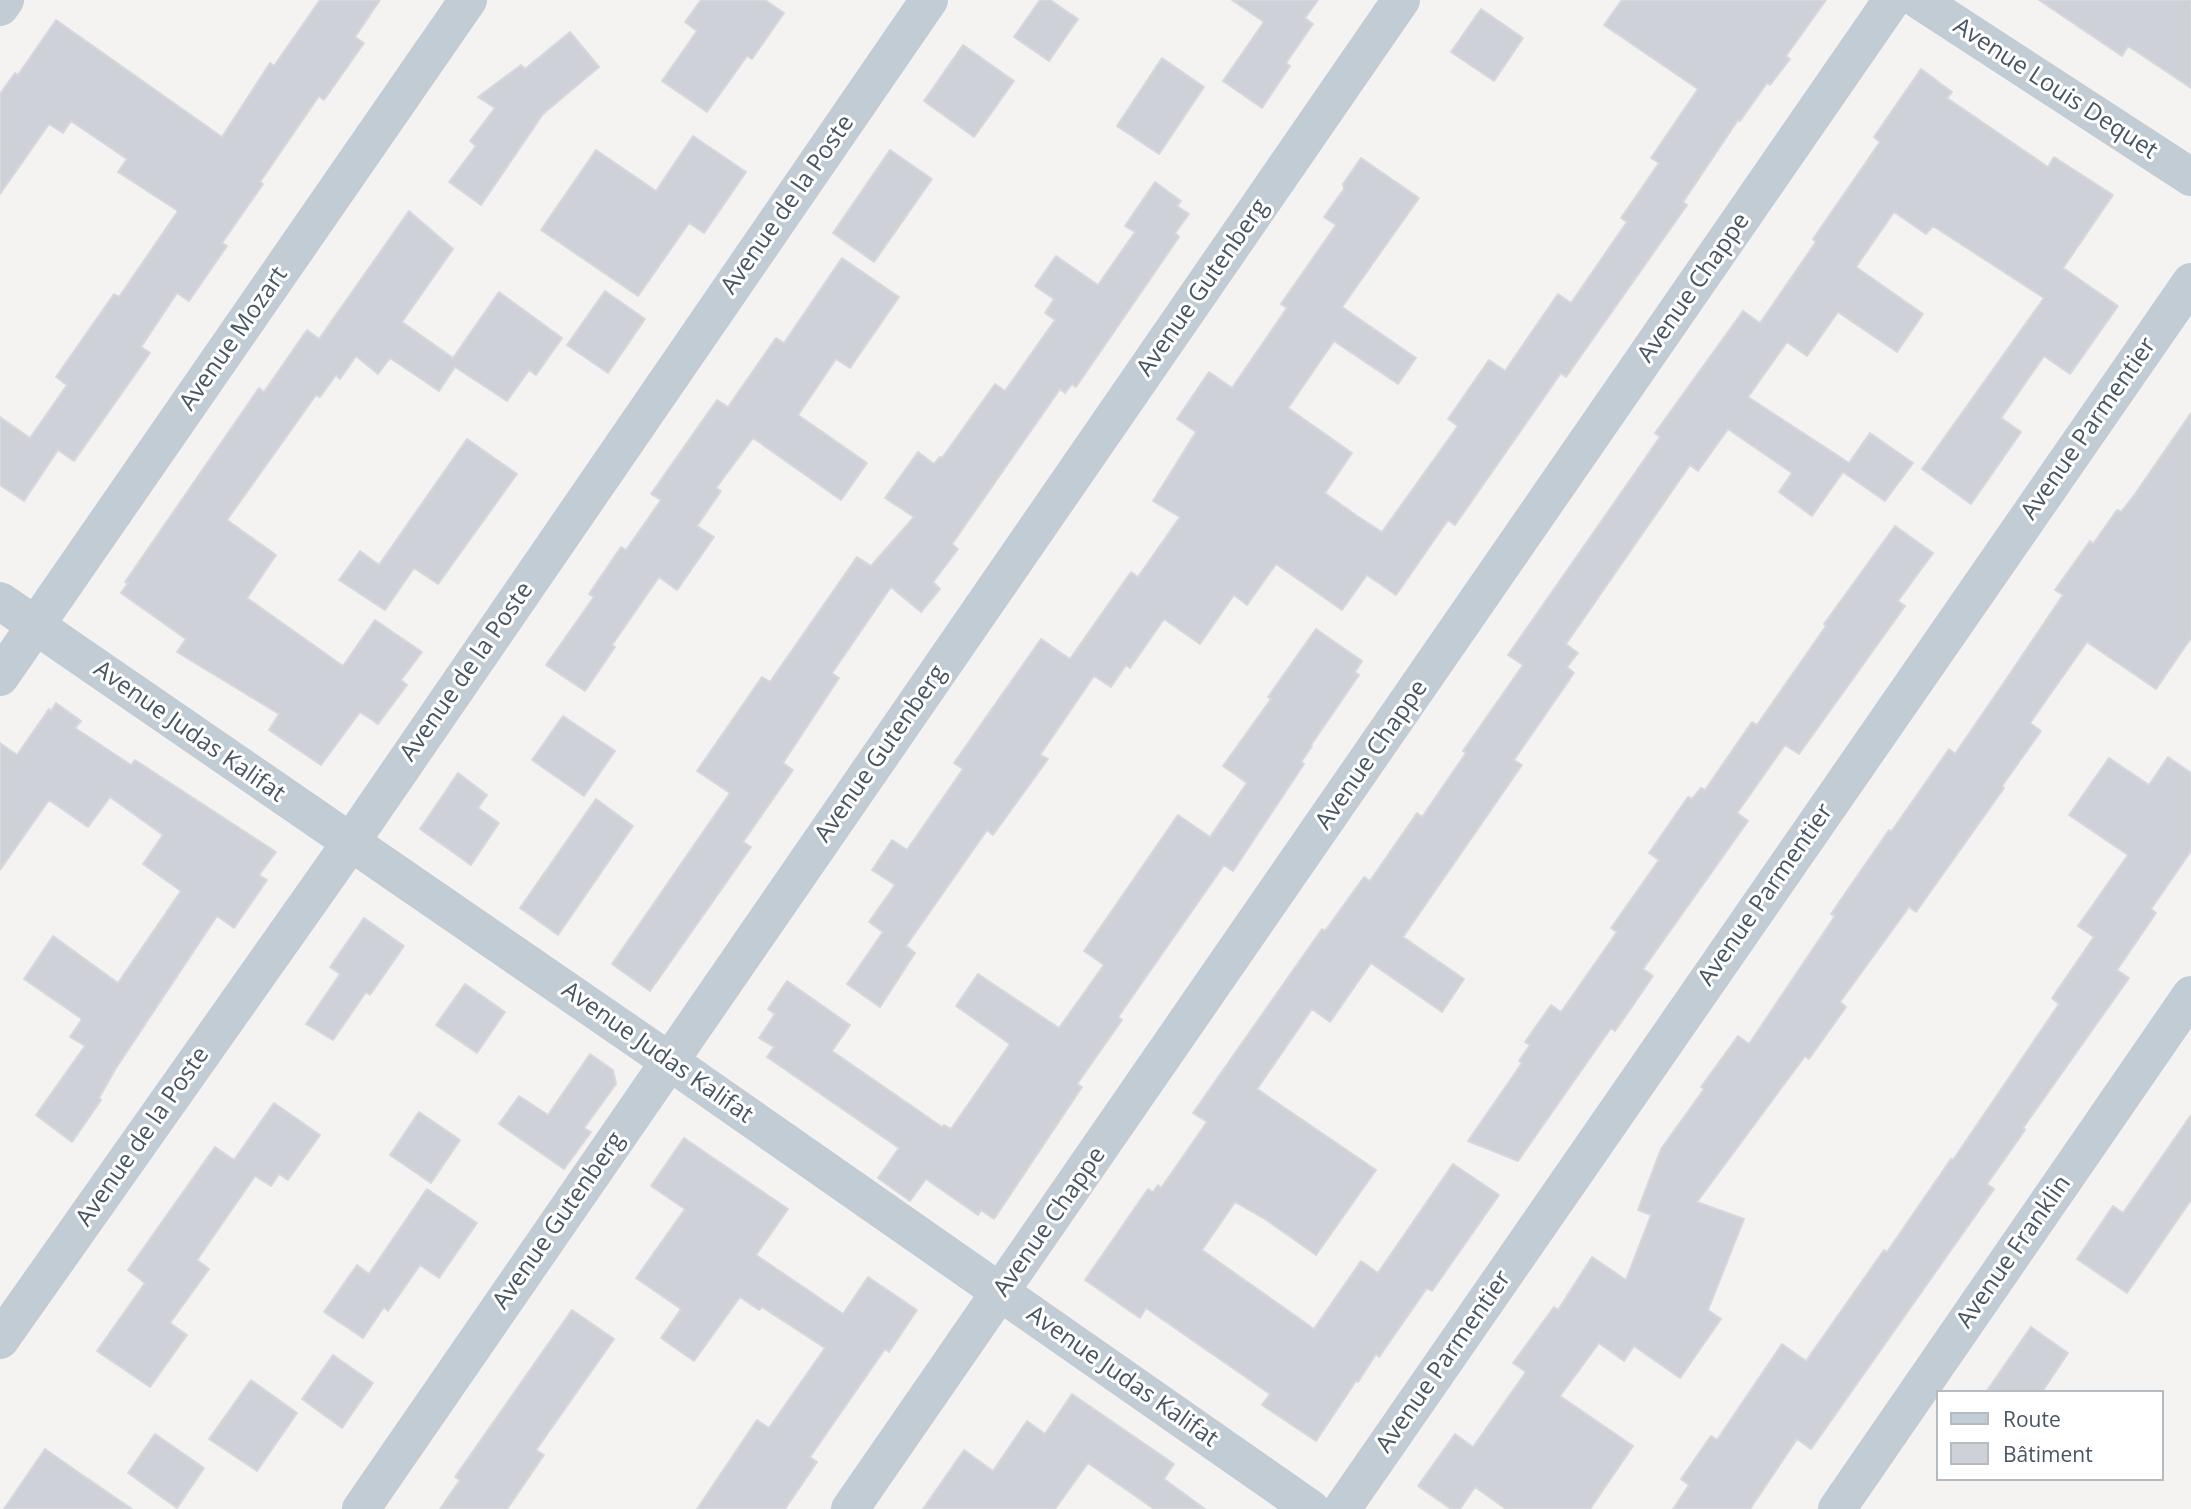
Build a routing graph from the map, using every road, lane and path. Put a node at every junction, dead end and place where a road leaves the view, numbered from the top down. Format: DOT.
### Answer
graph roads {
  1 [pos="5,0"];
  2 [pos="468,0"];
  3 [pos="929,0"];
  4 [pos="1401,0"];
  5 [pos="1892,0"];
  6 [pos="1939,6"];
  7 [pos="0,7"];
  8 [pos="2191,177"];
  9 [pos="2191,282"];
  10 [pos="0,601"];
  11 [pos="36,625"];
  12 [pos="0,677"];
  13 [pos="350,843"];
  14 [pos="2191,995"];
  15 [pos="669,1061"];
  16 [pos="1002,1292"];
  17 [pos="0,1340"];
  18 [pos="361,1509"];
  19 [pos="850,1509"];
  20 [pos="1311,1509"];
  21 [pos="1342,1509"];
  22 [pos="1838,1509"];
  1 -- 7 [label="street"];
  2 -- 11 [label="street, Avenue Mozart"];
  3 -- 13 [label="street, Avenue de la Poste"];
  4 -- 15 [label="street, Avenue Gutenberg"];
  5 -- 16 [label="street, Avenue Chappe"];
  6 -- 8 [label="street, Avenue Louis Dequet"];
  9 -- 21 [label="street, Avenue Parmentier"];
  10 -- 11 [label="street, Avenue Judas Kalifat"];
  11 -- 12 [label="street, Avenue Mozart"];
  11 -- 13 [label="street, Avenue Judas Kalifat"];
  13 -- 15 [label="street, Avenue Judas Kalifat"];
  13 -- 17 [label="street, Avenue de la Poste"];
  14 -- 22 [label="street, Avenue Franklin"];
  15 -- 16 [label="street, Avenue Judas Kalifat"];
  15 -- 18 [label="street, Avenue Gutenberg"];
  16 -- 19 [label="street, Avenue Chappe"];
  16 -- 20 [label="street, Avenue Judas Kalifat"];
}
